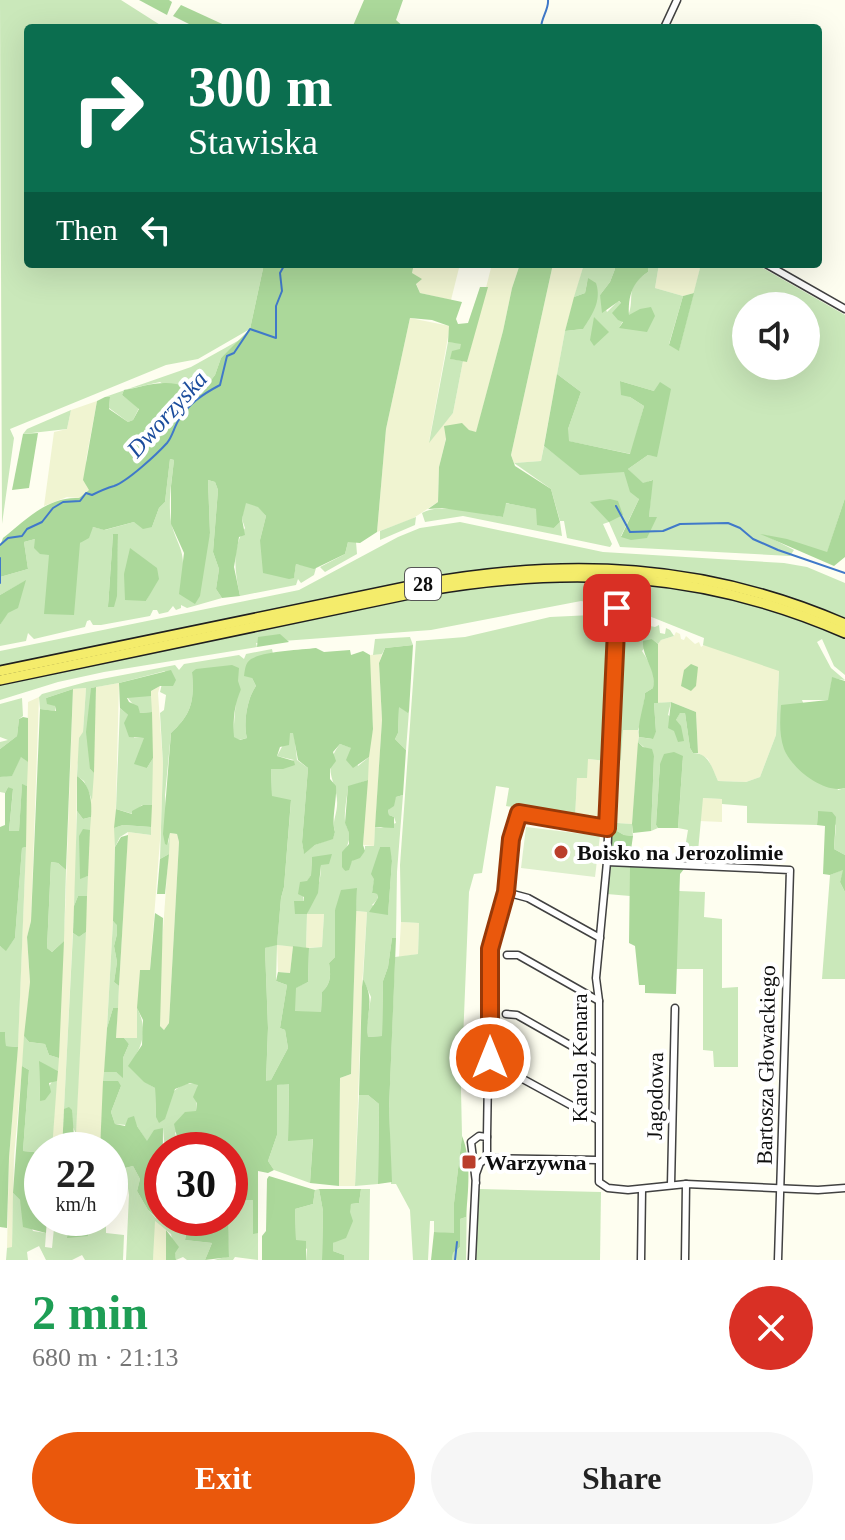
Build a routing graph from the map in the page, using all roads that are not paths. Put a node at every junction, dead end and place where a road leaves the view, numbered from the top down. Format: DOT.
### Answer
graph roads {
  1 [pos="677,0"];
  2 [pos="666,24"];
  3 [pos="773,268"];
  4 [pos="845,309"];
  5 [pos="617,608"];
  6 [pos="845,624"];
  7 [pos="845,633"];
  8 [pos="0,671"];
  9 [pos="0,680"];
  10 [pos="607,828"];
  11 [pos="607,862"];
  12 [pos="506,892"];
  13 [pos="600,938"];
  14 [pos="507,955"];
  15 [pos="599,1001"];
  16 [pos="675,1008"];
  17 [pos="506,1014"];
  18 [pos="598,1061"];
  19 [pos="508,1076"];
  20 [pos="598,1120"];
  21 [pos="487,1137"];
  22 [pos="487,1158"];
  23 [pos="597,1160"];
  24 [pos="476,1183"];
  25 [pos="686,1184"];
  26 [pos="671,1185"];
  27 [pos="781,1187"];
  28 [pos="845,1188"];
  29 [pos="642,1190"];
  30 [pos="472,1260"];
  31 [pos="641,1260"];
  32 [pos="685,1260"];
  33 [pos="778,1260"];
  1 -- 2 [label="street"];
  3 -- 4 [label="street"];
  5 -- 10 [label="street, Karola Kenara"];
  6 -- 8 [label="main road, 28"];
  7 -- 9 [label="main road, 28"];
  10 -- 11 [label="street, Karola Kenara"];
  10 -- 12 [label="street"];
  11 -- 13 [label="street, Karola Kenara"];
  11 -- 27 [label="street, Bartosza Głowackiego"];
  12 -- 13 [label="street"];
  12 -- 21 [label="street"];
  13 -- 15 [label="street, Karola Kenara"];
  14 -- 15 [label="street"];
  15 -- 18 [label="street, Karola Kenara"];
  16 -- 26 [label="street, Jagodowa"];
  17 -- 18 [label="street"];
  18 -- 20 [label="street, Karola Kenara"];
  19 -- 20 [label="street"];
  20 -- 23 [label="street, Karola Kenara"];
  21 -- 22 [label="street"];
  21 -- 24 [label="street"];
  22 -- 23 [label="street"];
  22 -- 24 [label="street"];
  23 -- 29 [label="street"];
  24 -- 30 [label="street"];
  25 -- 26 [label="street"];
  25 -- 27 [label="street"];
  25 -- 32 [label="street"];
  26 -- 29 [label="street"];
  27 -- 28 [label="street"];
  27 -- 33 [label="street, Bartosza Głowackiego"];
  29 -- 31 [label="street"];
}
